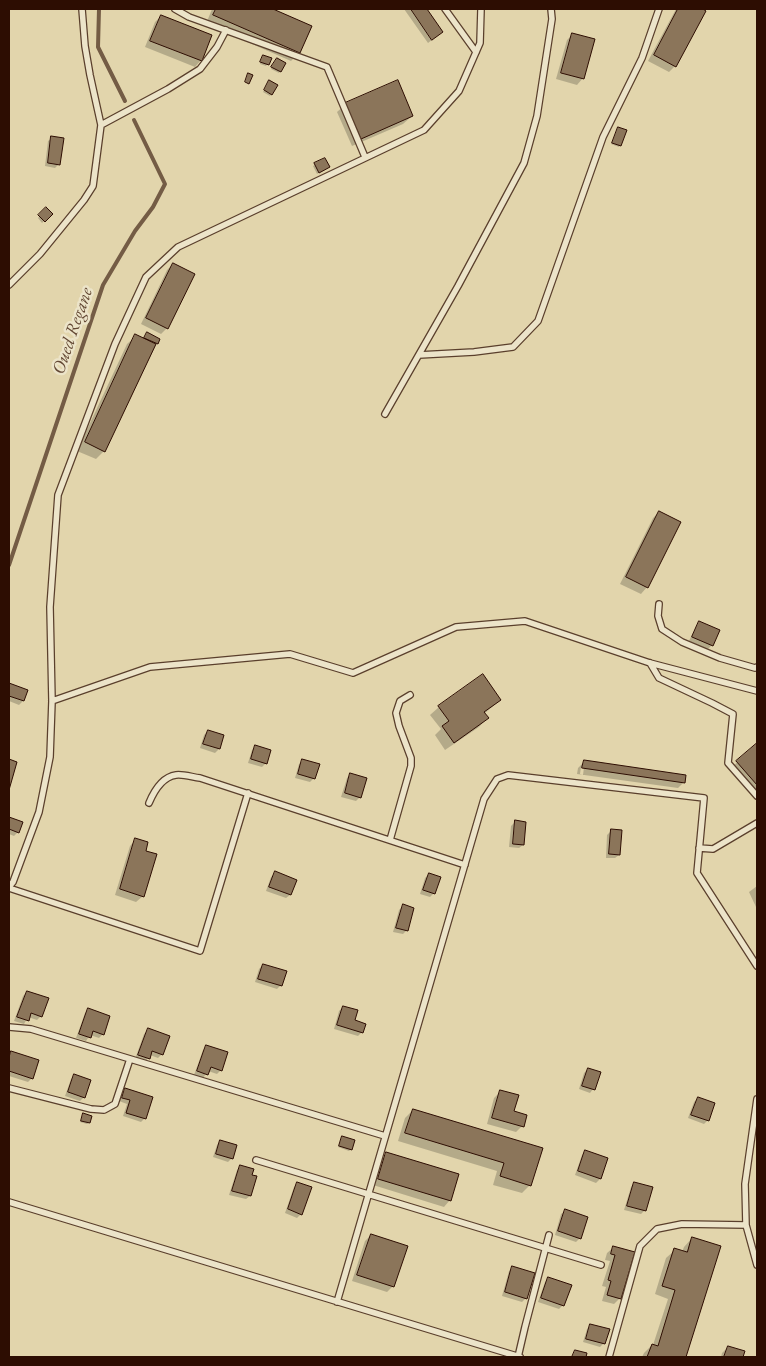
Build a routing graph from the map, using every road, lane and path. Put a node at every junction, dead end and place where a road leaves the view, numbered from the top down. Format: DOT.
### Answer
graph roads {
  1 [pos="82,9"];
  2 [pos="175,9"];
  3 [pos="445,9"];
  4 [pos="481,9"];
  5 [pos="551,9"];
  6 [pos="659,9"];
  7 [pos="226,30"];
  8 [pos="476,52"];
  9 [pos="102,126"];
  10 [pos="365,157"];
  11 [pos="9,286"];
  12 [pos="419,355"];
  13 [pos="385,414"];
  14 [pos="659,604"];
  15 [pos="650,663"];
  16 [pos="757,667"];
  17 [pos="757,691"];
  18 [pos="410,694"];
  19 [pos="52,701"];
  20 [pos="248,794"];
  21 [pos="757,796"];
  22 [pos="149,802"];
  23 [pos="757,823"];
  24 [pos="390,840"];
  25 [pos="700,848"];
  26 [pos="465,865"];
  27 [pos="9,888"];
  28 [pos="757,966"];
  29 [pos="9,1027"];
  30 [pos="130,1058"];
  31 [pos="9,1088"];
  32 [pos="757,1099"];
  33 [pos="385,1136"];
  34 [pos="256,1160"];
  35 [pos="368,1195"];
  36 [pos="9,1202"];
  37 [pos="746,1225"];
  38 [pos="549,1235"];
  39 [pos="546,1248"];
  40 [pos="601,1264"];
  41 [pos="757,1265"];
  42 [pos="337,1302"];
  43 [pos="519,1357"];
  44 [pos="609,1357"];
  1 -- 9 [label="lane"];
  2 -- 7 [label="lane"];
  3 -- 8 [label="lane"];
  4 -- 8 [label="lane"];
  5 -- 12 [label="lane"];
  6 -- 12 [label="lane"];
  7 -- 9 [label="lane"];
  7 -- 10 [label="lane"];
  8 -- 10 [label="lane"];
  9 -- 11 [label="lane"];
  10 -- 19 [label="lane"];
  12 -- 13 [label="lane"];
  14 -- 16 [label="lane"];
  15 -- 17 [label="lane"];
  15 -- 19 [label="lane"];
  15 -- 21 [label="lane"];
  18 -- 24 [label="lane"];
  19 -- 27 [label="lane"];
  20 -- 22 [label="lane"];
  20 -- 24 [label="lane"];
  20 -- 27 [label="lane"];
  23 -- 25 [label="lane"];
  24 -- 26 [label="lane"];
  25 -- 26 [label="lane"];
  25 -- 28 [label="lane"];
  26 -- 33 [label="lane"];
  29 -- 30 [label="lane"];
  30 -- 31 [label="lane"];
  30 -- 33 [label="lane"];
  32 -- 37 [label="lane"];
  33 -- 35 [label="lane"];
  34 -- 35 [label="lane"];
  35 -- 39 [label="lane"];
  35 -- 42 [label="lane"];
  36 -- 42 [label="lane"];
  37 -- 41 [label="lane"];
  37 -- 44 [label="lane"];
  38 -- 39 [label="lane"];
  39 -- 40 [label="lane"];
  39 -- 43 [label="lane"];
  42 -- 43 [label="lane"];
}
